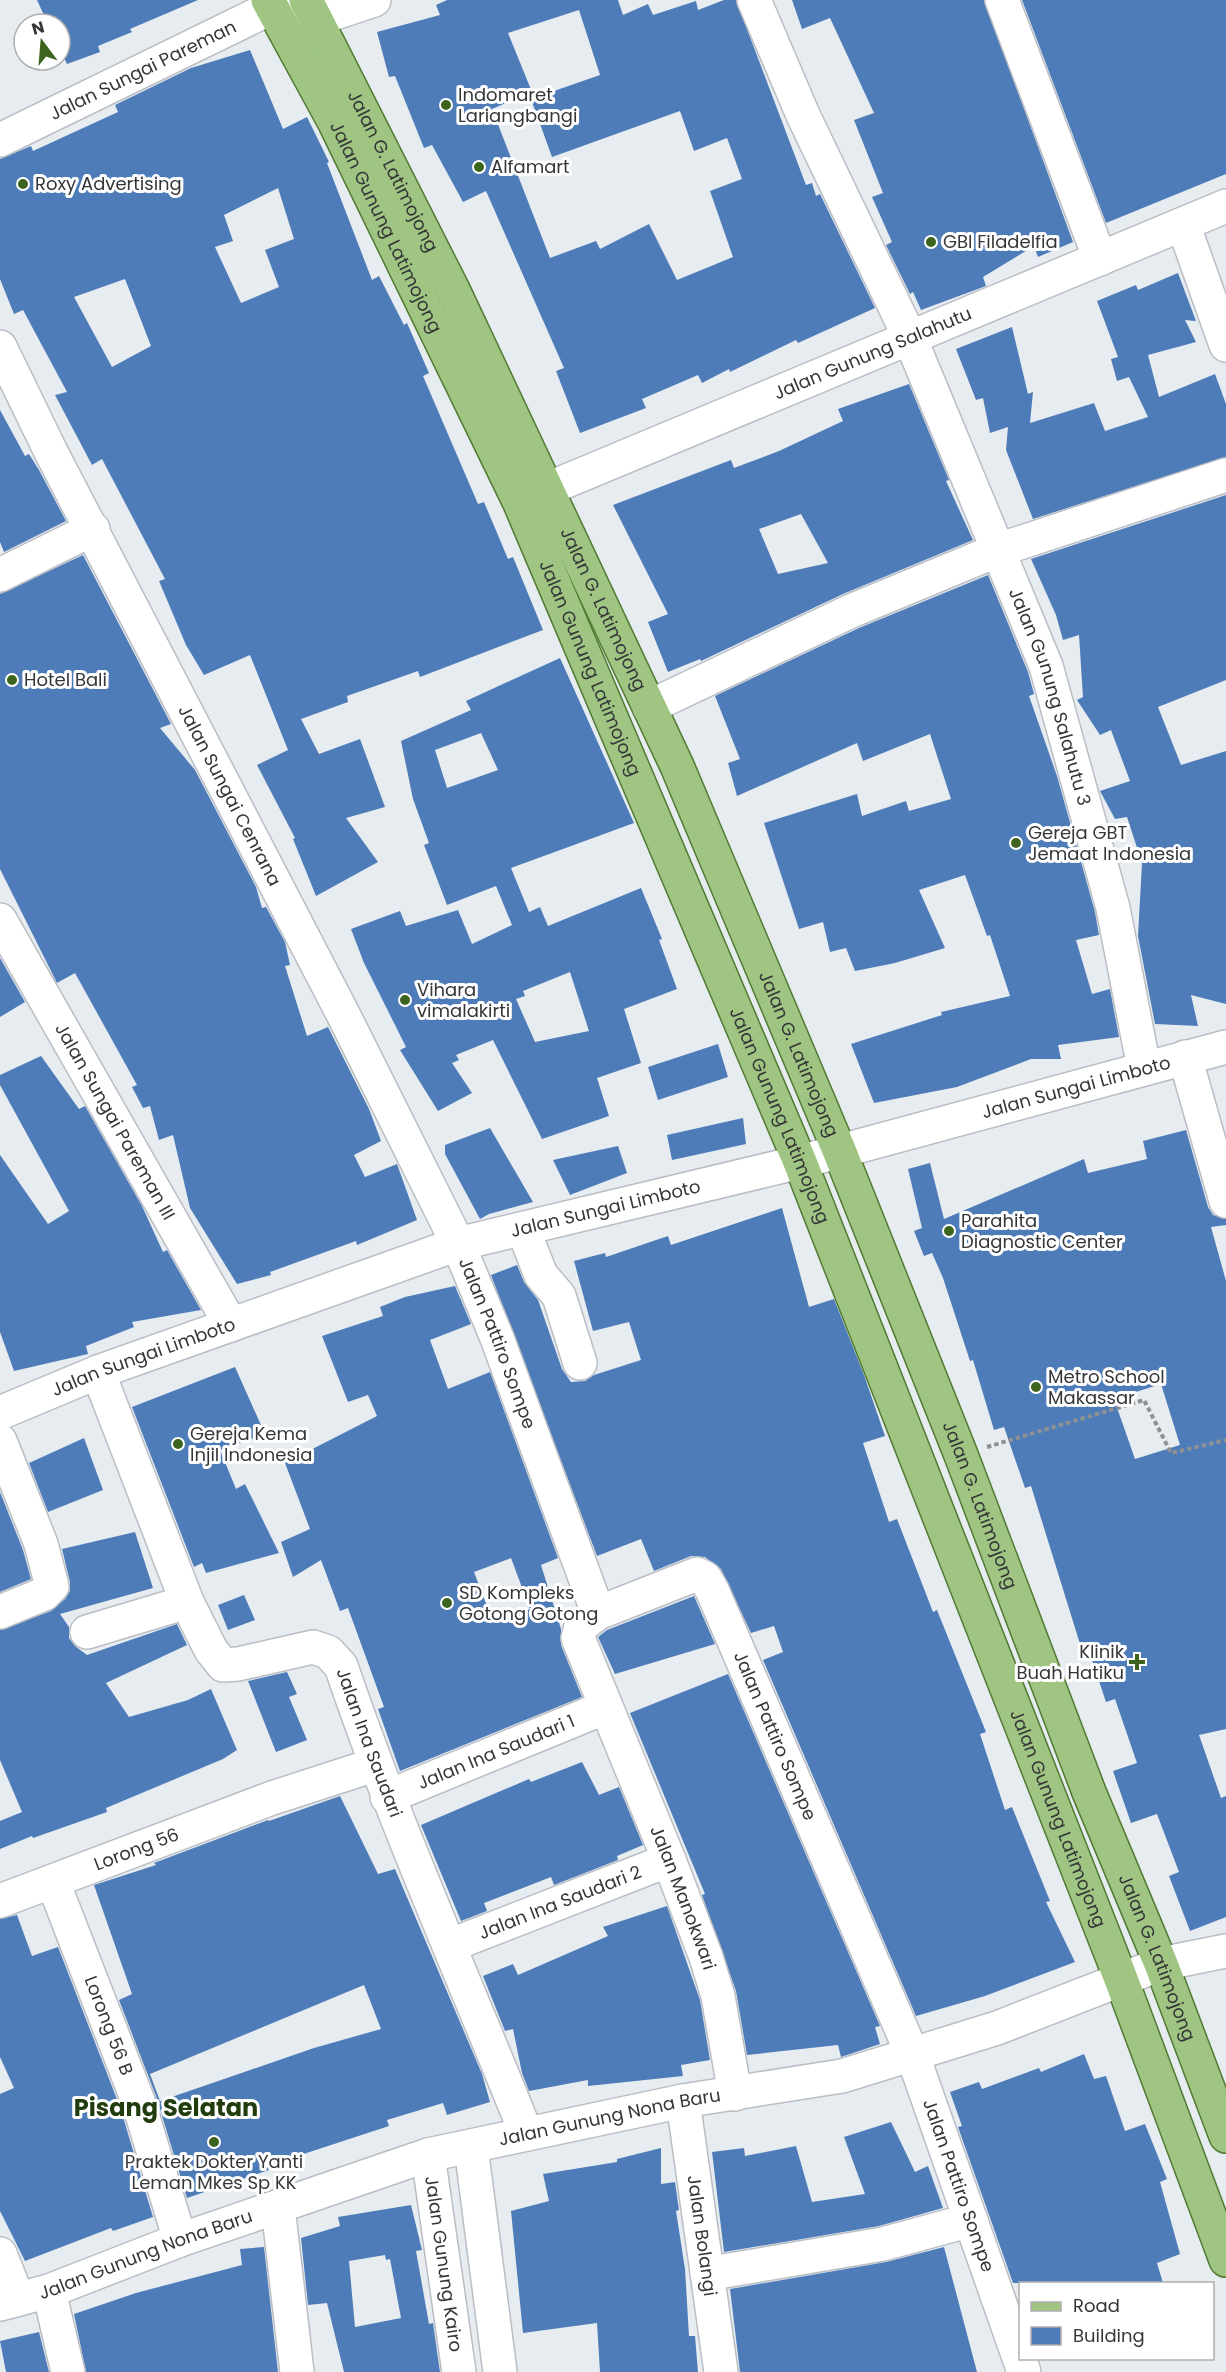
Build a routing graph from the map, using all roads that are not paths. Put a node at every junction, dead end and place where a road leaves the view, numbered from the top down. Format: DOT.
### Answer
graph roads {
  1 [pos="374,0"];
  2 [pos="754,0"];
  3 [pos="1002,0"];
  4 [pos="275,2"];
  5 [pos="311,10"];
  6 [pos="287,34"];
  7 [pos="0,140"];
  8 [pos="1226,206"];
  9 [pos="1183,225"];
  10 [pos="1100,260"];
  11 [pos="910,338"];
  12 [pos="1226,345"];
  13 [pos="0,347"];
  14 [pos="1226,475"];
  15 [pos="534,495"];
  16 [pos="93,530"];
  17 [pos="998,550"];
  18 [pos="0,574"];
  19 [pos="650,707"];
  20 [pos="2,929"];
  21 [pos="1226,1047"];
  22 [pos="1185,1058"];
  23 [pos="1144,1068"];
  24 [pos="838,1150"];
  25 [pos="800,1162"];
  26 [pos="1226,1201"];
  27 [pos="524,1229"];
  28 [pos="458,1244"];
  29 [pos="231,1324"];
  30 [pos="580,1363"];
  31 [pos="98,1372"];
  32 [pos="1,1416"];
  33 [pos="187,1602"];
  34 [pos="0,1612"];
  35 [pos="598,1613"];
  36 [pos="87,1632"];
  37 [pos="606,1707"];
  38 [pos="374,1765"];
  39 [pos="387,1797"];
  40 [pos="669,1860"];
  41 [pos="53,1882"];
  42 [pos="0,1901"];
  43 [pos="451,1945"];
  44 [pos="1226,1951"];
  45 [pos="1161,1964"];
  46 [pos="1121,1979"];
  47 [pos="913,2056"];
  48 [pos="735,2094"];
  49 [pos="683,2101"];
  50 [pos="526,2133"];
  51 [pos="1226,2136"];
  52 [pos="471,2147"];
  53 [pos="428,2155"];
  54 [pos="278,2207"];
  55 [pos="971,2220"];
  56 [pos="180,2240"];
  57 [pos="0,2254"];
  58 [pos="1226,2260"];
  59 [pos="707,2271"];
  60 [pos="22,2298"];
  61 [pos="1016,2370"];
  62 [pos="68,2372"];
  63 [pos="297,2372"];
  64 [pos="459,2372"];
  65 [pos="500,2372"];
  66 [pos="721,2372"];
  1 -- 5 [label="street"];
  2 -- 11 [label="street, Jalan Gunung Salahutu 3"];
  3 -- 10 [label="street"];
  4 -- 6 [label="main road, Jalan Gunung Latimojong"];
  4 -- 7 [label="street, Jalan Sungai Pareman"];
  5 -- 6 [label="street"];
  5 -- 15 [label="main road, Jalan G. Latimojong"];
  6 -- 15 [label="main road, Jalan Gunung Latimojong"];
  8 -- 9 [label="street, Jalan Gunung Salahutu"];
  9 -- 10 [label="street, Jalan Gunung Salahutu"];
  9 -- 12 [label="street"];
  10 -- 11 [label="street, Jalan Gunung Salahutu"];
  11 -- 15 [label="street, Jalan Gunung Salahutu"];
  11 -- 17 [label="street, Jalan Gunung Salahutu 3"];
  13 -- 16 [label="street, Jalan Sungai Cenrana"];
  14 -- 17 [label="street"];
  15 -- 19 [label="main road, Jalan G. Latimojong"];
  15 -- 25 [label="main road, Jalan Gunung Latimojong"];
  16 -- 18 [label="street"];
  16 -- 28 [label="street, Jalan Sungai Cenrana"];
  17 -- 19 [label="street"];
  17 -- 23 [label="street, Jalan Gunung Salahutu 3"];
  19 -- 24 [label="main road, Jalan G. Latimojong"];
  20 -- 29 [label="street, Jalan Sungai Pareman III"];
  21 -- 22 [label="street, Jalan Sungai Limboto"];
  22 -- 23 [label="street, Jalan Sungai Limboto"];
  22 -- 26 [label="street"];
  23 -- 24 [label="street, Jalan Sungai Limboto"];
  24 -- 25 [label="street, Jalan Sungai Limboto"];
  24 -- 45 [label="main road, Jalan G. Latimojong"];
  25 -- 27 [label="street, Jalan Sungai Limboto"];
  25 -- 46 [label="main road, Jalan Gunung Latimojong"];
  27 -- 28 [label="street, Jalan Sungai Limboto"];
  27 -- 30 [label="street"];
  28 -- 29 [label="street, Jalan Sungai Limboto"];
  28 -- 35 [label="street, Jalan Pattiro Sompe"];
  29 -- 31 [label="street, Jalan Sungai Limboto"];
  31 -- 32 [label="street, Jalan Sungai Limboto"];
  31 -- 33 [label="street, Jalan Ina Saudari"];
  32 -- 34 [label="street"];
  33 -- 36 [label="street"];
  33 -- 38 [label="street, Jalan Ina Saudari"];
  35 -- 37 [label="street, Jalan Manokwari"];
  35 -- 47 [label="street, Jalan Pattiro Sompe"];
  37 -- 39 [label="street, Jalan Ina Saudari 1"];
  37 -- 40 [label="street, Jalan Manokwari"];
  38 -- 39 [label="street, Jalan Ina Saudari"];
  38 -- 41 [label="street, Lorong 56"];
  39 -- 43 [label="street, Jalan Ina Saudari"];
  40 -- 43 [label="street, Jalan Ina Saudari 2"];
  40 -- 48 [label="street, Jalan Manokwari"];
  41 -- 42 [label="street, Lorong 56"];
  41 -- 56 [label="street, Lorong 56 B"];
  43 -- 50 [label="street, Jalan Ina Saudari"];
  44 -- 45 [label="street, Jalan Gunung Nona Baru"];
  45 -- 46 [label="street, Jalan Gunung Nona Baru"];
  45 -- 51 [label="main road, Jalan G. Latimojong"];
  46 -- 47 [label="street, Jalan Gunung Nona Baru"];
  46 -- 58 [label="main road, Jalan Gunung Latimojong"];
  47 -- 48 [label="street, Jalan Gunung Nona Baru"];
  47 -- 55 [label="street, Jalan Pattiro Sompe"];
  48 -- 49 [label="street, Jalan Gunung Nona Baru"];
  49 -- 50 [label="street, Jalan Gunung Nona Baru"];
  49 -- 59 [label="street, Jalan Bolangi"];
  50 -- 52 [label="street, Jalan Gunung Nona Baru"];
  52 -- 53 [label="street, Jalan Gunung Nona Baru"];
  52 -- 65 [label="street"];
  53 -- 54 [label="street, Jalan Gunung Nona Baru"];
  53 -- 64 [label="street, Jalan Gunung Kairo"];
  54 -- 56 [label="street, Jalan Gunung Nona Baru"];
  54 -- 63 [label="street"];
  55 -- 59 [label="street"];
  55 -- 61 [label="street, Jalan Pattiro Sompe"];
  56 -- 60 [label="street, Jalan Gunung Nona Baru"];
  57 -- 60 [label="street"];
  59 -- 66 [label="street, Jalan Bolangi"];
  60 -- 62 [label="street"];
}
